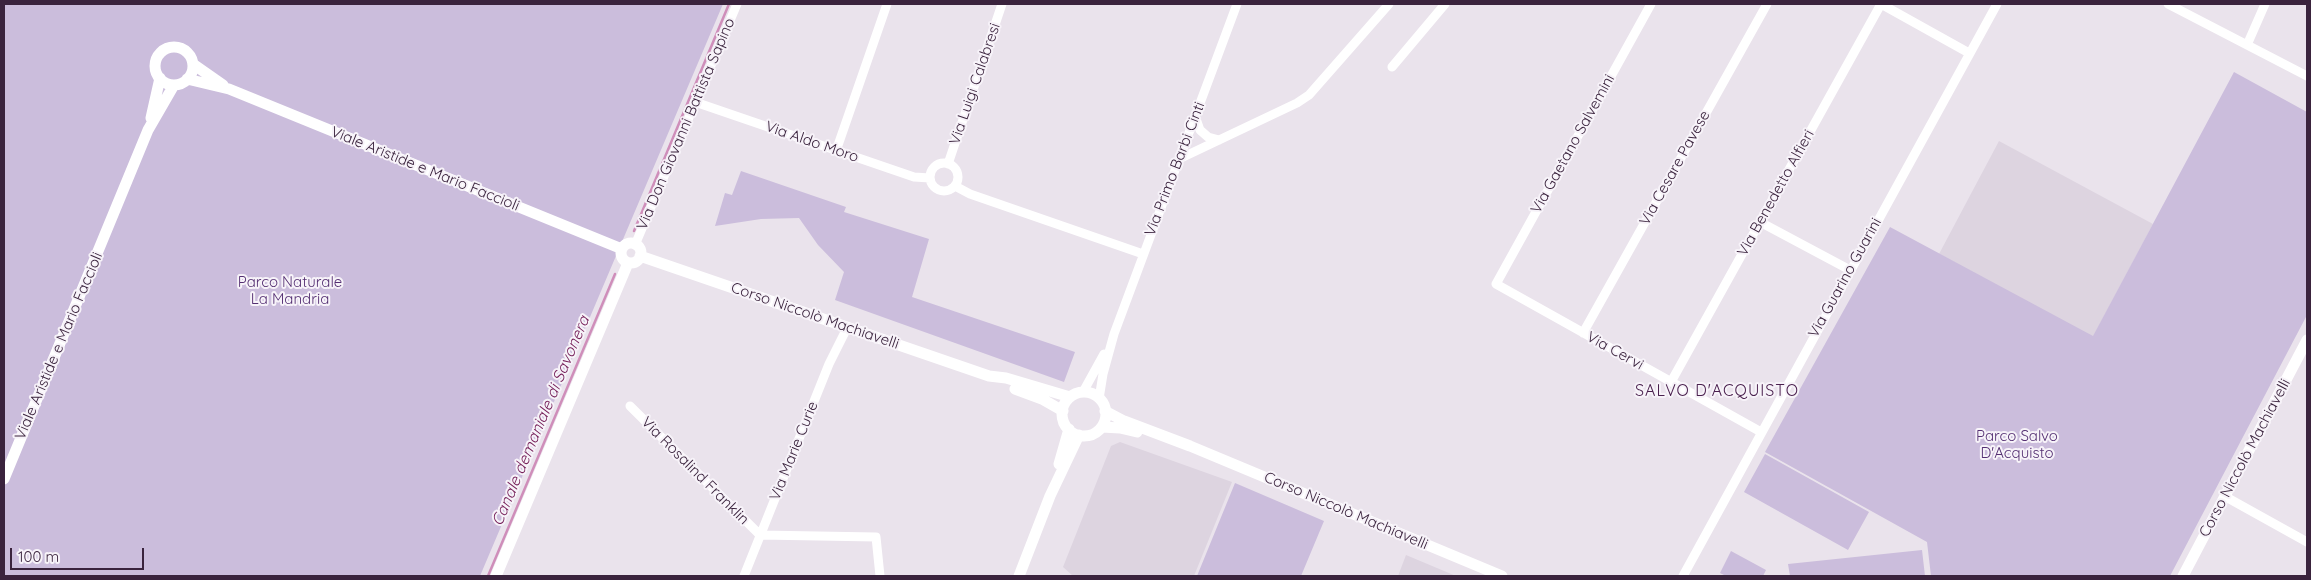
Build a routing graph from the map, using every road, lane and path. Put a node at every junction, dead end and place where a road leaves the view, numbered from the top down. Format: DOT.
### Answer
graph roads {
  1 [pos="737,4"];
  2 [pos="887,4"];
  3 [pos="1002,4"];
  4 [pos="1238,4"];
  5 [pos="1389,4"];
  6 [pos="1445,4"];
  7 [pos="1651,4"];
  8 [pos="1767,4"];
  9 [pos="1881,4"];
  10 [pos="1997,4"];
  11 [pos="2168,4"];
  12 [pos="2265,4"];
  13 [pos="2247,45"];
  14 [pos="1969,53"];
  15 [pos="193,64"];
  16 [pos="1392,67"];
  17 [pos="2307,76"];
  18 [pos="160,78"];
  19 [pos="187,80"];
  20 [pos="174,85"];
  21 [pos="229,88"];
  22 [pos="695,102"];
  23 [pos="1195,116"];
  24 [pos="148,130"];
  25 [pos="1219,140"];
  26 [pos="836,150"];
  27 [pos="1179,159"];
  28 [pos="948,164"];
  29 [pos="930,178"];
  30 [pos="955,186"];
  31 [pos="1760,222"];
  32 [pos="635,245"];
  33 [pos="622,250"];
  34 [pos="1143,254"];
  35 [pos="640,256"];
  36 [pos="628,263"];
  37 [pos="1850,270"];
  38 [pos="1496,284"];
  39 [pos="846,328"];
  40 [pos="1583,333"];
  41 [pos="1114,334"];
  42 [pos="2307,340"];
  43 [pos="989,376"];
  44 [pos="1671,382"];
  45 [pos="1083,392"];
  46 [pos="1070,397"];
  47 [pos="1099,398"];
  48 [pos="630,406"];
  49 [pos="1106,410"];
  50 [pos="1063,411"];
  51 [pos="1102,427"];
  52 [pos="1074,432"];
  53 [pos="1761,432"];
  54 [pos="1190,446"];
  55 [pos="4,479"];
  56 [pos="2226,497"];
  57 [pos="760,535"];
  58 [pos="2307,542"];
  59 [pos="1694,553"];
  60 [pos="496,576"];
  61 [pos="744,576"];
  62 [pos="880,576"];
  63 [pos="1018,576"];
  64 [pos="1502,576"];
  65 [pos="1677,576"];
  66 [pos="1683,576"];
  67 [pos="2183,576"];
  1 -- 22 [label="street, Via Don Giovanni Battista Sapino"];
  2 -- 26 [label="street"];
  3 -- 28 [label="street, Via Luigi Calabresi"];
  4 -- 23 [label="street, Via Primo Barbi Cinti"];
  5 -- 25 [label="street"];
  6 -- 16 [label="street"];
  7 -- 38 [label="street, Via Gaetano Salvemini"];
  8 -- 40 [label="street, Via Cesare Pavese"];
  9 -- 14 [label="street"];
  9 -- 31 [label="street, Via Benedetto Alfieri"];
  10 -- 14 [label="street, Via Guarino Guarini"];
  11 -- 13 [label="street"];
  12 -- 13 [label="street"];
  13 -- 17 [label="street"];
  14 -- 37 [label="street, Via Guarino Guarini"];
  15 -- 18 [label="street"];
  15 -- 19 [label="street"];
  15 -- 21 [label="street, Viale Aristide e Mario Faccioli"];
  18 -- 20 [label="street"];
  18 -- 24 [label="street, Viale Aristide e Mario Faccioli"];
  19 -- 20 [label="street"];
  19 -- 21 [label="street, Viale Aristide e Mario Faccioli"];
  20 -- 24 [label="street, Viale Aristide e Mario Faccioli"];
  21 -- 33 [label="street, Viale Aristide e Mario Faccioli"];
  22 -- 26 [label="street, Via Aldo Moro"];
  22 -- 32 [label="street, Via Don Giovanni Battista Sapino"];
  23 -- 25 [label="street"];
  23 -- 27 [label="street, Via Primo Barbi Cinti"];
  24 -- 55 [label="street, Viale Aristide e Mario Faccioli"];
  25 -- 27 [label="street"];
  26 -- 29 [label="street, Via Aldo Moro"];
  27 -- 34 [label="street, Via Primo Barbi Cinti"];
  28 -- 29 [label="street"];
  28 -- 30 [label="street"];
  29 -- 30 [label="street"];
  30 -- 34 [label="street"];
  31 -- 37 [label="street"];
  31 -- 44 [label="street, Via Benedetto Alfieri"];
  32 -- 33 [label="street"];
  32 -- 35 [label="street"];
  33 -- 36 [label="street"];
  34 -- 41 [label="street, Via Primo Barbi Cinti"];
  35 -- 36 [label="street"];
  35 -- 39 [label="street, Corso Niccolò Machiavelli"];
  36 -- 60 [label="street"];
  37 -- 53 [label="street, Via Guarino Guarini"];
  38 -- 40 [label="street, Via Cervi"];
  39 -- 43 [label="street, Corso Niccolò Machiavelli"];
  39 -- 57 [label="street, Via Marie Curie"];
  40 -- 44 [label="street, Via Cervi"];
  41 -- 45 [label="street, Via Primo Barbi Cinti"];
  41 -- 47 [label="street, Via Primo Barbi Cinti"];
  42 -- 56 [label="street, Corso Niccolò Machiavelli"];
  43 -- 46 [label="street, Corso Niccolò Machiavelli"];
  43 -- 50 [label="street, Corso Niccolò Machiavelli"];
  44 -- 53 [label="street, Via Cervi"];
  45 -- 46 [label="street"];
  45 -- 47 [label="street"];
  46 -- 50 [label="street"];
  47 -- 49 [label="street"];
  48 -- 57 [label="street, Via Rosalind Franklin"];
  49 -- 51 [label="street"];
  49 -- 54 [label="street, Corso Niccolò Machiavelli"];
  50 -- 52 [label="street"];
  51 -- 52 [label="street"];
  51 -- 54 [label="street, Corso Niccolò Machiavelli"];
  52 -- 63 [label="street"];
  53 -- 59 [label="street, Via Guarino Guarini"];
  54 -- 64 [label="street, Corso Niccolò Machiavelli"];
  56 -- 58 [label="street"];
  56 -- 67 [label="street, Corso Niccolò Machiavelli"];
  57 -- 61 [label="street, Via Marie Curie"];
  57 -- 62 [label="street"];
  59 -- 65 [label="street, Via Guarino Guarini"];
  59 -- 66 [label="street, Via Guarino Guarini"];
}
